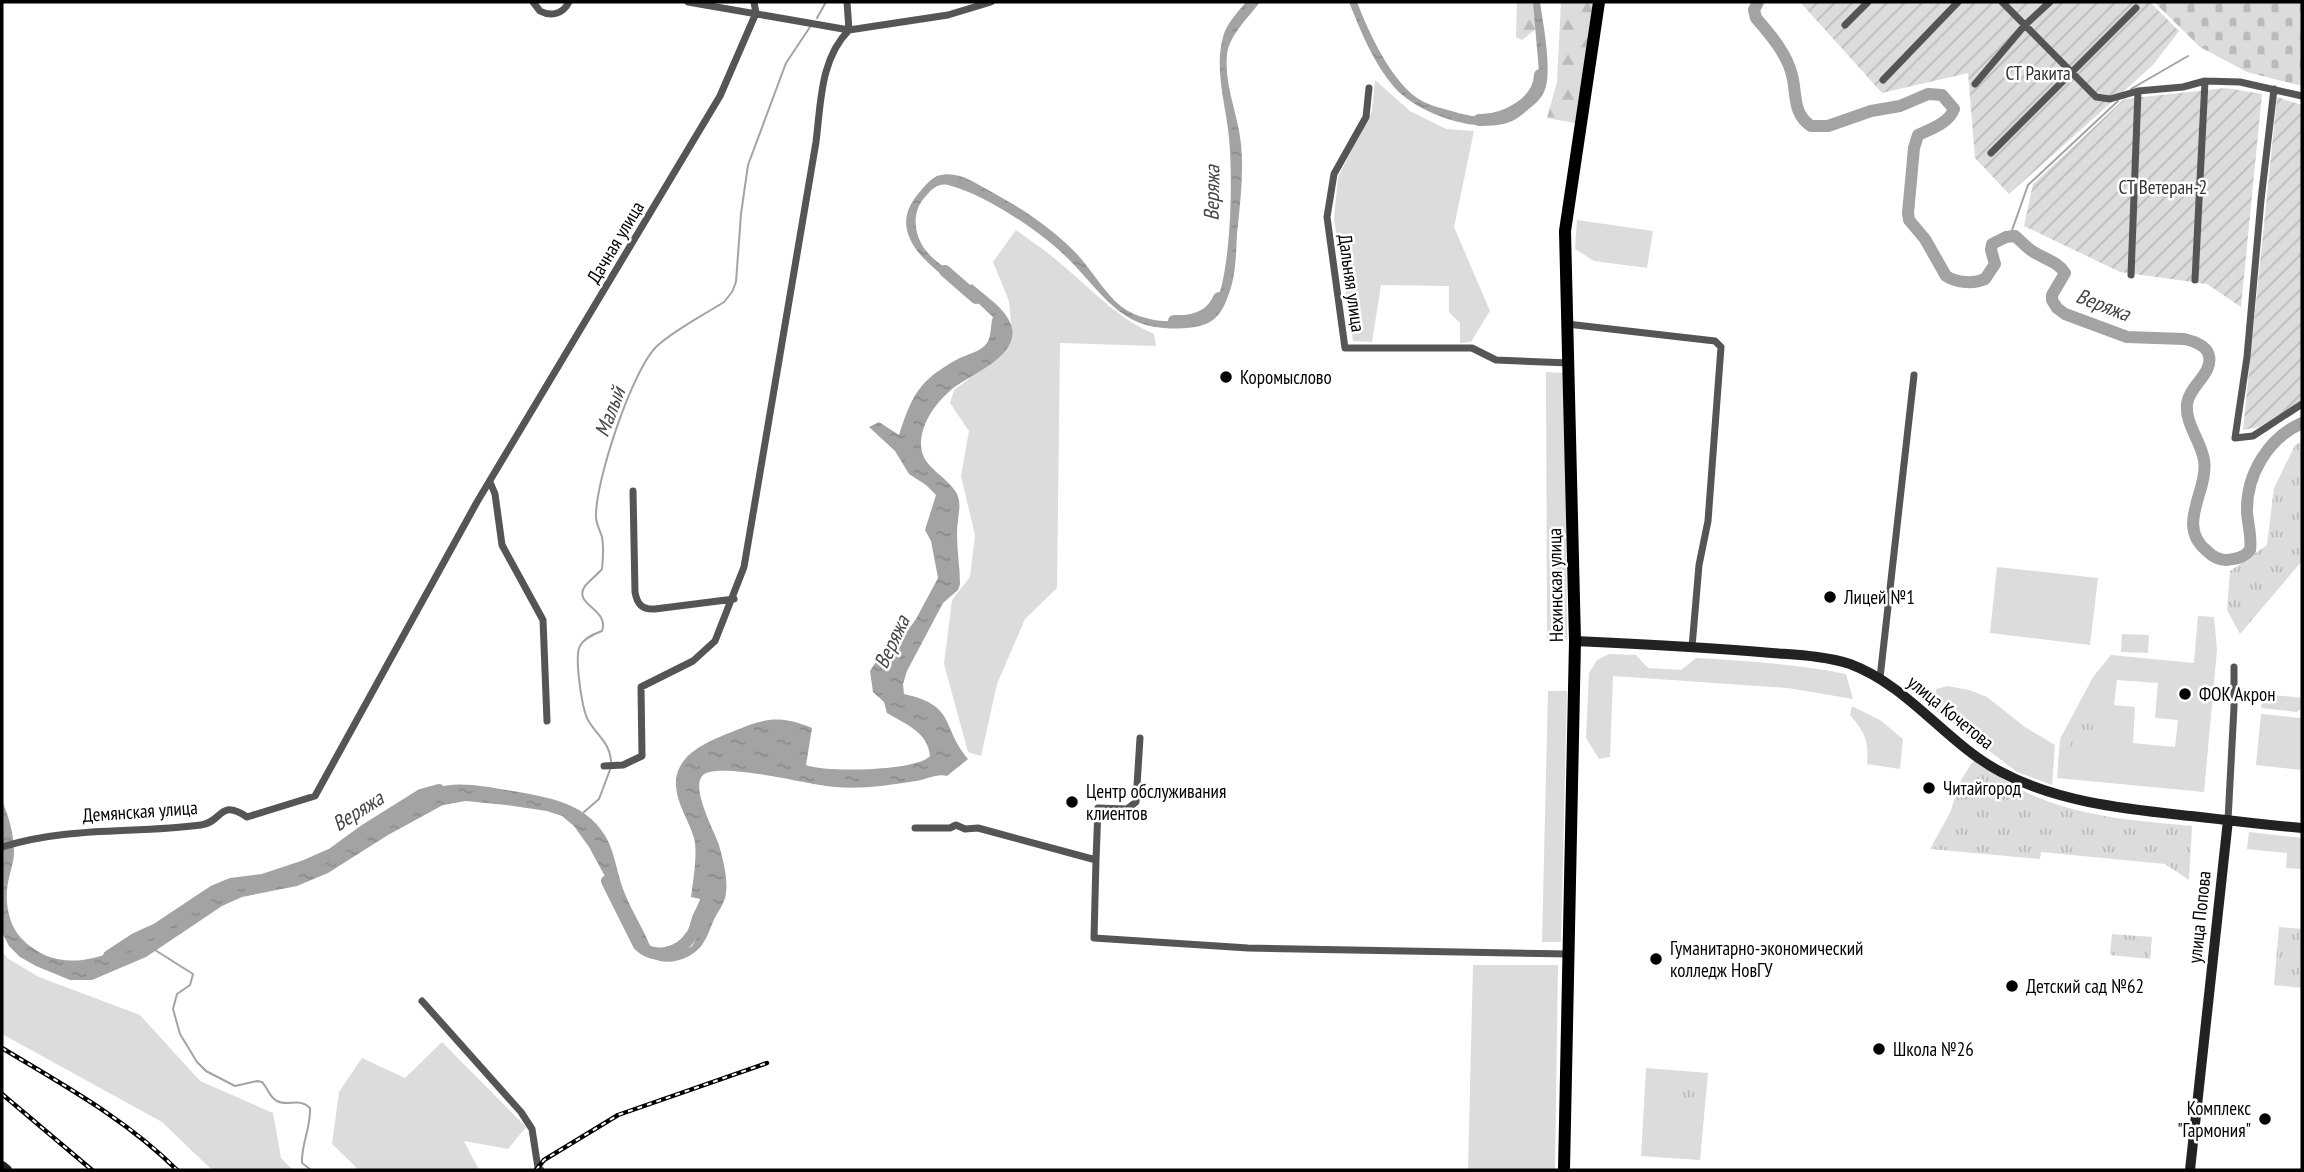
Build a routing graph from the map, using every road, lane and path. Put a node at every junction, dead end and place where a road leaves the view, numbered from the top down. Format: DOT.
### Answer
graph roads {
  1 [pos="533,2"];
  2 [pos="569,2"];
  3 [pos="688,2"];
  4 [pos="754,2"];
  5 [pos="847,2"];
  6 [pos="991,2"];
  7 [pos="1599,2"];
  8 [pos="1868,2"];
  9 [pos="1958,2"];
  10 [pos="2003,2"];
  11 [pos="2050,2"];
  12 [pos="2136,8"];
  13 [pos="756,13"];
  14 [pos="1845,25"];
  15 [pos="2025,25"];
  16 [pos="849,30"];
  17 [pos="2071,72"];
  18 [pos="1883,80"];
  19 [pos="2205,81"];
  20 [pos="1975,84"];
  21 [pos="1369,88"];
  22 [pos="2274,89"];
  23 [pos="2138,91"];
  24 [pos="2302,96"];
  25 [pos="1991,153"];
  26 [pos="2131,275"];
  27 [pos="2194,280"];
  28 [pos="1567,324"];
  29 [pos="1569,363"];
  30 [pos="1914,375"];
  31 [pos="2302,404"];
  32 [pos="490,482"];
  33 [pos="633,491"];
  34 [pos="734,599"];
  35 [pos="1575,641"];
  36 [pos="1692,647"];
  37 [pos="2234,667"];
  38 [pos="1880,678"];
  39 [pos="547,721"];
  40 [pos="1140,738"];
  41 [pos="604,766"];
  42 [pos="315,796"];
  43 [pos="2228,820"];
  44 [pos="915,828"];
  45 [pos="2302,828"];
  46 [pos="2,847"];
  47 [pos="1096,860"];
  48 [pos="1569,954"];
  49 [pos="422,1002"];
  50 [pos="2,1166"];
  51 [pos="7,1170"];
  52 [pos="541,1170"];
  53 [pos="1564,1170"];
  54 [pos="2190,1170"];
  1 -- 2 [label="street"];
  3 -- 13 [label="street"];
  4 -- 13 [label="street"];
  5 -- 16 [label="street"];
  6 -- 16 [label="street"];
  7 -- 28 [label="main road, Нехинская улица"];
  8 -- 14 [label="street"];
  9 -- 18 [label="street"];
  10 -- 15 [label="street"];
  11 -- 15 [label="street"];
  12 -- 17 [label="street"];
  13 -- 16 [label="street"];
  13 -- 32 [label="street, Дачная улица"];
  15 -- 17 [label="street"];
  15 -- 20 [label="street"];
  16 -- 34 [label="street"];
  17 -- 23 [label="street"];
  17 -- 25 [label="street"];
  19 -- 22 [label="street"];
  19 -- 23 [label="street"];
  19 -- 27 [label="street"];
  21 -- 29 [label="street, Дальняя улица"];
  22 -- 24 [label="street"];
  22 -- 31 [label="street"];
  23 -- 26 [label="street"];
  28 -- 29 [label="main road, Нехинская улица"];
  28 -- 36 [label="street"];
  29 -- 35 [label="main road, Нехинская улица"];
  30 -- 38 [label="street"];
  32 -- 39 [label="street"];
  32 -- 42 [label="street, Дачная улица"];
  33 -- 34 [label="street"];
  34 -- 41 [label="street"];
  35 -- 36 [label="main road, улица Кочетова"];
  35 -- 48 [label="main road, Нехинская улица"];
  36 -- 38 [label="main road, улица Кочетова"];
  37 -- 43 [label="street, улица Попова"];
  38 -- 43 [label="main road, улица Кочетова"];
  40 -- 47 [label="street"];
  42 -- 46 [label="street, Демянская улица"];
  43 -- 45 [label="main road, улица Кочетова"];
  43 -- 54 [label="main road, улица Попова"];
  44 -- 47 [label="street"];
  47 -- 48 [label="street"];
  48 -- 53 [label="main road, Нехинская улица"];
  49 -- 52 [label="street"];
  50 -- 51 [label="main road"];
}
